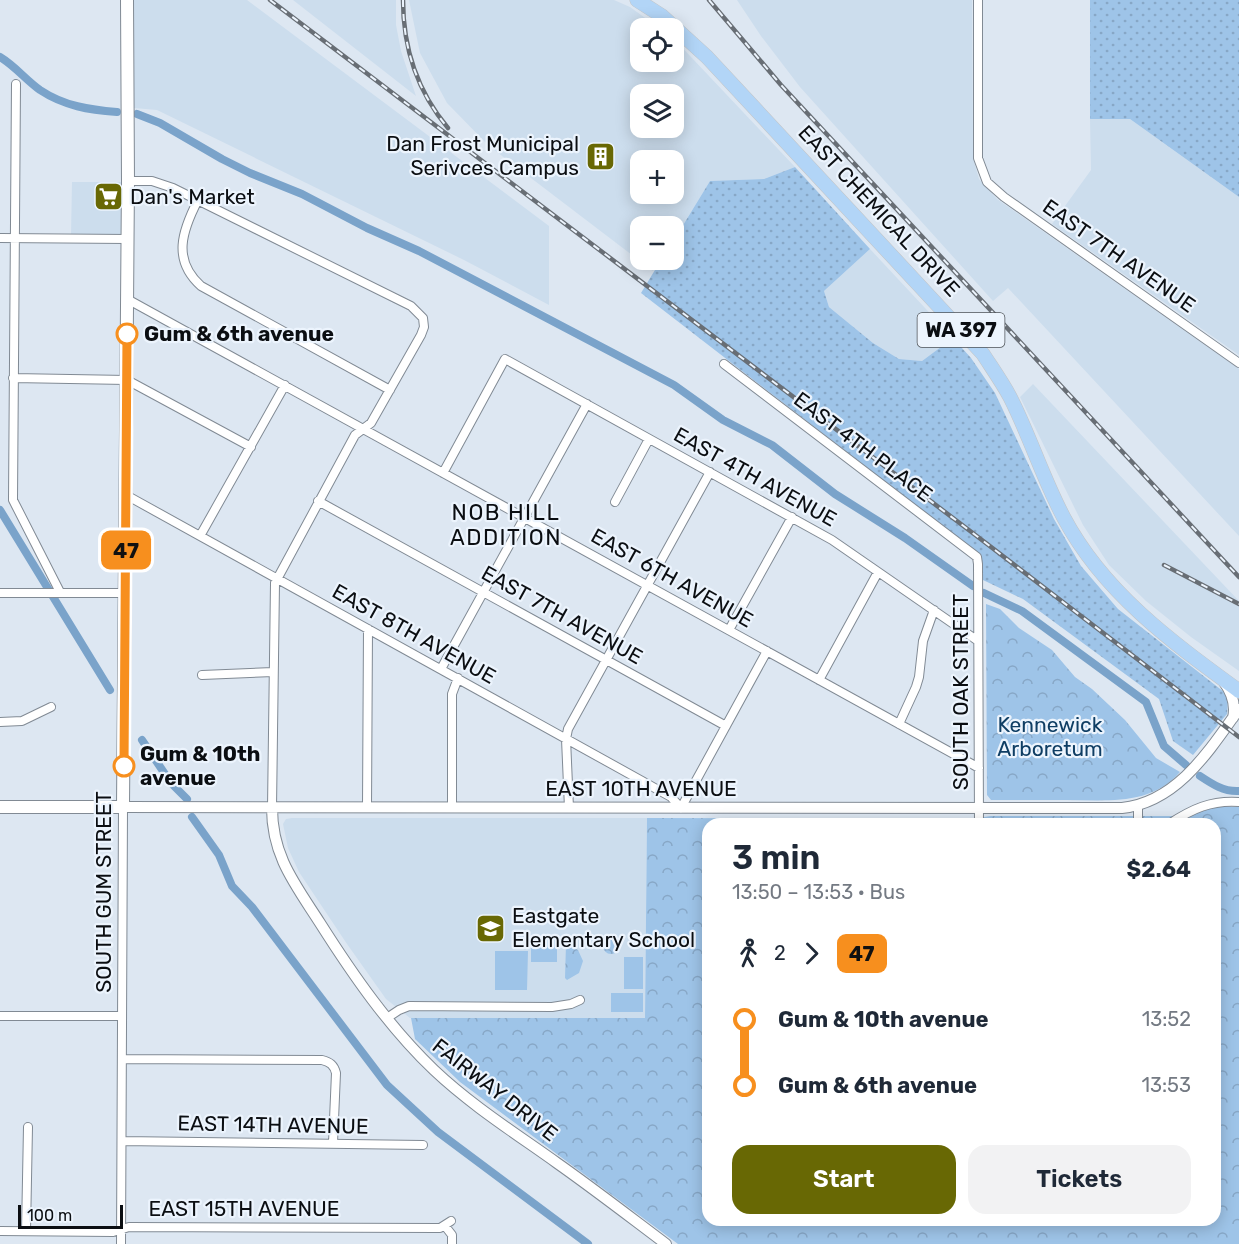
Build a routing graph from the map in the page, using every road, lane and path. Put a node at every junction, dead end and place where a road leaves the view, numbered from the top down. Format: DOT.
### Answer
graph roads {
  1 [pos="127,0"];
  2 [pos="637,0"];
  3 [pos="978,0"];
  4 [pos="16,84"];
  5 [pos="128,181"];
  6 [pos="198,200"];
  7 [pos="0,238"];
  8 [pos="15,238"];
  9 [pos="128,239"];
  10 [pos="127,298"];
  11 [pos="1239,363"];
  12 [pos="723,364"];
  13 [pos="13,378"];
  14 [pos="127,380"];
  15 [pos="285,385"];
  16 [pos="390,390"];
  17 [pos="587,405"];
  18 [pos="364,429"];
  19 [pos="649,439"];
  20 [pos="250,447"];
  21 [pos="710,472"];
  22 [pos="443,473"];
  23 [pos="126,495"];
  24 [pos="318,501"];
  25 [pos="615,502"];
  26 [pos="792,517"];
  27 [pos="525,518"];
  28 [pos="200,536"];
  29 [pos="978,560"];
  30 [pos="878,572"];
  31 [pos="277,578"];
  32 [pos="647,585"];
  33 [pos="53,592"];
  34 [pos="483,592"];
  35 [pos="0,593"];
  36 [pos="125,593"];
  37 [pos="934,610"];
  38 [pos="368,628"];
  39 [pos="729,630"];
  40 [pos="978,641"];
  41 [pos="767,651"];
  42 [pos="606,660"];
  43 [pos="441,669"];
  44 [pos="273,672"];
  45 [pos="202,675"];
  46 [pos="1218,675"];
  47 [pos="458,678"];
  48 [pos="819,680"];
  49 [pos="1239,691"];
  50 [pos="51,707"];
  51 [pos="1236,713"];
  52 [pos="0,722"];
  53 [pos="898,724"];
  54 [pos="726,726"];
  55 [pos="566,739"];
  56 [pos="979,768"];
  57 [pos="1239,802"];
  58 [pos="0,807"];
  59 [pos="123,807"];
  60 [pos="1138,807"];
  61 [pos="272,808"];
  62 [pos="367,808"];
  63 [pos="452,808"];
  64 [pos="569,808"];
  65 [pos="681,808"];
  66 [pos="979,808"];
  67 [pos="979,818"];
  68 [pos="1138,818"];
  69 [pos="1179,818"];
  70 [pos="580,1000"];
  71 [pos="0,1016"];
  72 [pos="122,1016"];
  73 [pos="387,1018"];
  74 [pos="122,1059"];
  75 [pos="28,1127"];
  76 [pos="122,1142"];
  77 [pos="333,1143"];
  78 [pos="423,1145"];
  79 [pos="121,1230"];
  80 [pos="0,1231"];
  81 [pos="26,1232"];
  82 [pos="121,1244"];
  83 [pos="452,1244"];
  84 [pos="666,1244"];
  1 -- 5 [label="main road, SOUTH GUM STREET"];
  2 -- 46 [label="main road, EAST CHEMICAL DRIVE / WA 397"];
  3 -- 11 [label="street, EAST 7TH AVENUE"];
  4 -- 8 [label="street"];
  5 -- 6 [label="street"];
  5 -- 9 [label="main road, SOUTH GUM STREET"];
  6 -- 16 [label="street"];
  6 -- 16 [label="street"];
  7 -- 8 [label="street"];
  8 -- 9 [label="street"];
  8 -- 13 [label="street"];
  9 -- 10 [label="main road, SOUTH GUM STREET"];
  10 -- 14 [label="main road, SOUTH GUM STREET"];
  10 -- 15 [label="street, EAST 6TH AVENUE"];
  12 -- 29 [label="street, EAST 4TH PLACE"];
  13 -- 14 [label="street"];
  13 -- 33 [label="street"];
  14 -- 20 [label="street"];
  14 -- 23 [label="main road, SOUTH GUM STREET"];
  15 -- 18 [label="street, EAST 6TH AVENUE"];
  15 -- 20 [label="street"];
  16 -- 18 [label="street"];
  17 -- 19 [label="street, EAST 4TH AVENUE"];
  17 -- 22 [label="street, EAST 4TH AVENUE"];
  17 -- 27 [label="street"];
  18 -- 22 [label="street, EAST 6TH AVENUE"];
  18 -- 24 [label="street"];
  19 -- 21 [label="street, EAST 4TH AVENUE"];
  19 -- 25 [label="street"];
  20 -- 28 [label="street"];
  21 -- 26 [label="street, EAST 4TH AVENUE"];
  21 -- 32 [label="street"];
  22 -- 27 [label="street, EAST 6TH AVENUE"];
  23 -- 28 [label="street, EAST 8TH AVENUE"];
  23 -- 36 [label="main road, SOUTH GUM STREET"];
  24 -- 31 [label="street"];
  24 -- 34 [label="street, EAST 7TH AVENUE"];
  26 -- 30 [label="street, EAST 4TH AVENUE"];
  26 -- 39 [label="street"];
  27 -- 32 [label="street, EAST 6TH AVENUE"];
  27 -- 34 [label="street"];
  28 -- 31 [label="street, EAST 8TH AVENUE"];
  29 -- 40 [label="street, SOUTH OAK STREET"];
  30 -- 37 [label="street, EAST 4TH AVENUE"];
  30 -- 48 [label="street"];
  31 -- 38 [label="street, EAST 8TH AVENUE"];
  31 -- 44 [label="street"];
  32 -- 39 [label="street, EAST 6TH AVENUE"];
  32 -- 42 [label="street"];
  33 -- 35 [label="street"];
  33 -- 36 [label="street"];
  34 -- 42 [label="street, EAST 7TH AVENUE"];
  34 -- 43 [label="street"];
  36 -- 59 [label="main road, SOUTH GUM STREET"];
  37 -- 40 [label="street, EAST 4TH AVENUE"];
  37 -- 53 [label="street"];
  38 -- 43 [label="street, EAST 8TH AVENUE"];
  38 -- 62 [label="street"];
  39 -- 41 [label="street, EAST 6TH AVENUE"];
  40 -- 56 [label="street, SOUTH OAK STREET"];
  41 -- 48 [label="street, EAST 6TH AVENUE"];
  41 -- 54 [label="street"];
  42 -- 54 [label="street, EAST 7TH AVENUE"];
  42 -- 55 [label="street"];
  43 -- 47 [label="street, EAST 8TH AVENUE"];
  44 -- 45 [label="street"];
  44 -- 61 [label="street"];
  46 -- 49 [label="main road, EAST CHEMICAL DRIVE / WA 397"];
  46 -- 51 [label="street"];
  47 -- 55 [label="street, EAST 8TH AVENUE"];
  47 -- 63 [label="street"];
  48 -- 53 [label="street, EAST 6TH AVENUE"];
  50 -- 52 [label="street"];
  51 -- 60 [label="street, EAST 10TH AVENUE"];
  53 -- 56 [label="street, EAST 6TH AVENUE"];
  54 -- 65 [label="street"];
  55 -- 64 [label="street"];
  55 -- 65 [label="street, EAST 8TH AVENUE"];
  56 -- 66 [label="street, SOUTH OAK STREET"];
  57 -- 69 [label="street"];
  58 -- 59 [label="main road, EAST 10TH AVENUE"];
  59 -- 61 [label="street, EAST 10TH AVENUE"];
  59 -- 72 [label="street, SOUTH GUM STREET"];
  60 -- 66 [label="street, EAST 10TH AVENUE"];
  60 -- 68 [label="street"];
  61 -- 62 [label="street, EAST 10TH AVENUE"];
  61 -- 73 [label="street, FAIRWAY DRIVE"];
  62 -- 63 [label="street, EAST 10TH AVENUE"];
  63 -- 64 [label="street, EAST 10TH AVENUE"];
  64 -- 65 [label="street, EAST 10TH AVENUE"];
  65 -- 66 [label="street, EAST 10TH AVENUE"];
  66 -- 67 [label="street, SOUTH OAK STREET"];
  70 -- 73 [label="street"];
  71 -- 72 [label="street"];
  72 -- 74 [label="street, SOUTH GUM STREET"];
  73 -- 84 [label="street, FAIRWAY DRIVE"];
  74 -- 76 [label="street, SOUTH GUM STREET"];
  74 -- 77 [label="street"];
  75 -- 81 [label="street"];
  76 -- 77 [label="street, EAST 14TH AVENUE"];
  76 -- 79 [label="street, SOUTH GUM STREET"];
  77 -- 78 [label="street, EAST 14TH AVENUE"];
  79 -- 81 [label="street, EAST 15TH AVENUE"];
  79 -- 82 [label="street, SOUTH GUM STREET"];
  79 -- 83 [label="street, EAST 15TH AVENUE"];
  80 -- 81 [label="street, EAST 15TH AVENUE"];
}
